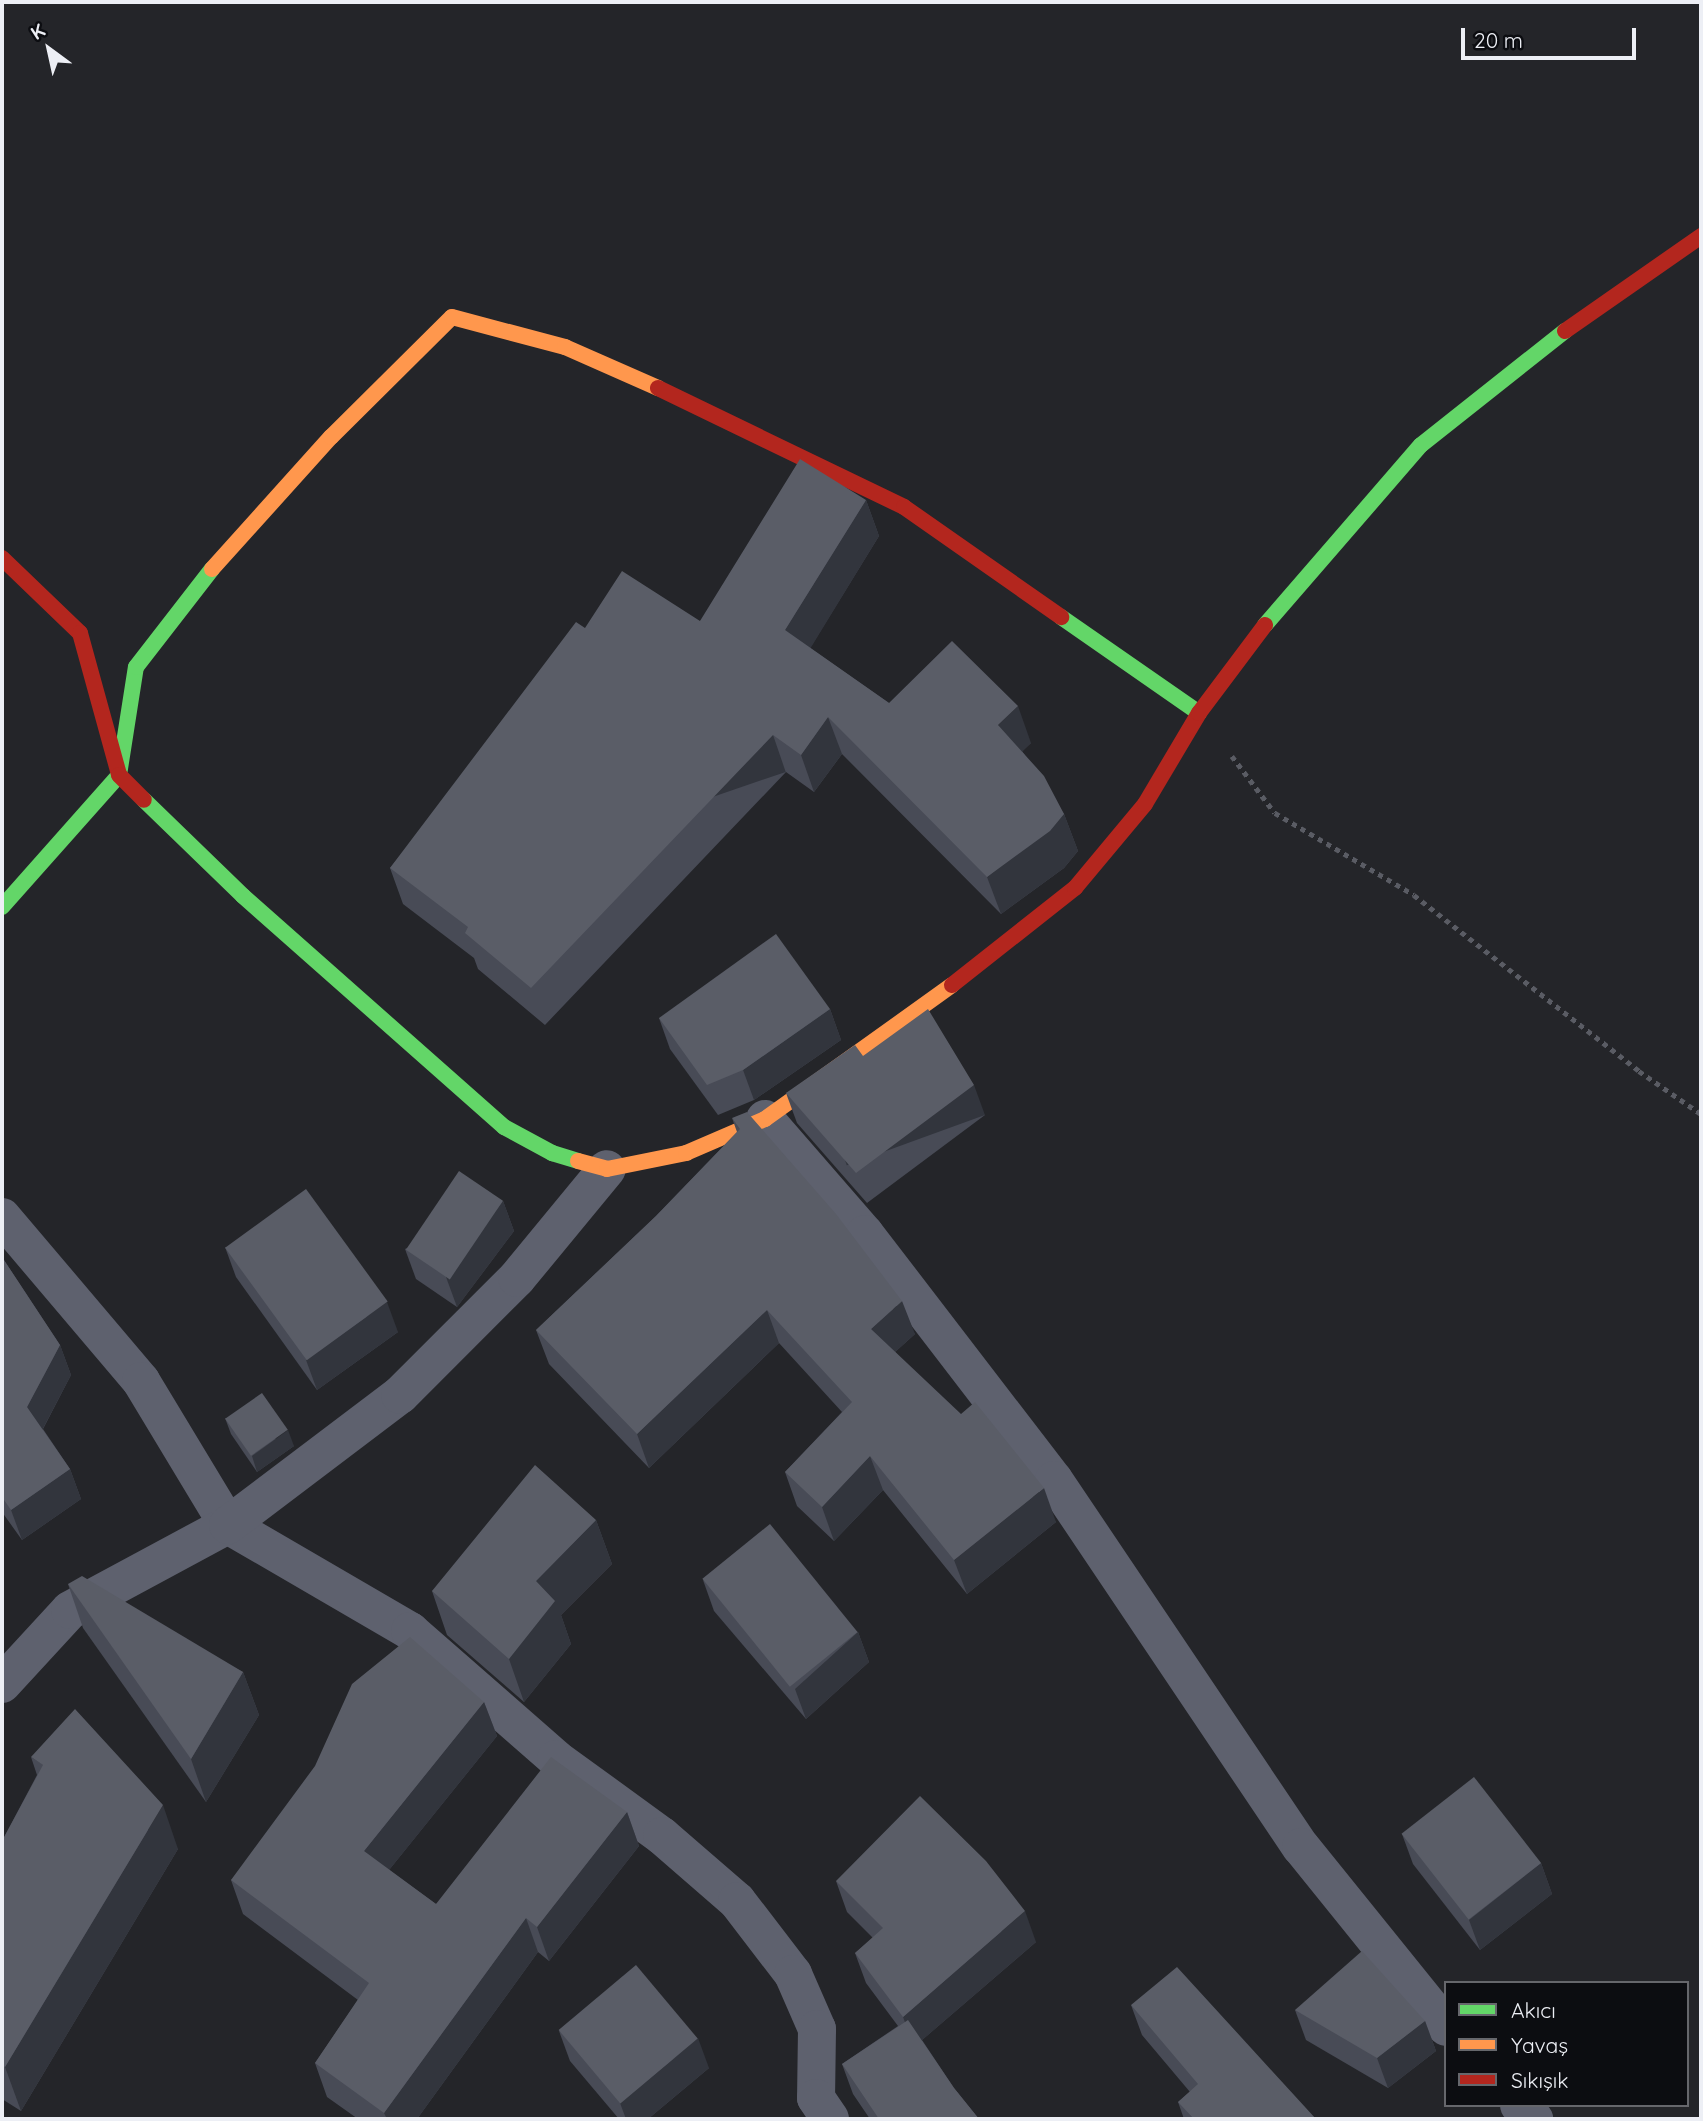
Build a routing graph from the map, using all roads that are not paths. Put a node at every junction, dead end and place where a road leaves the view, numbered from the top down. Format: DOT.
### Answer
graph roads {
  1 [pos="1701,236"];
  2 [pos="2,558"];
  3 [pos="1199,713"];
  4 [pos="119,775"];
  5 [pos="2,907"];
  6 [pos="765,1119"];
  7 [pos="607,1169"];
  8 [pos="2,1217"];
  9 [pos="228,1525"];
  10 [pos="2,1684"];
  11 [pos="1444,2025"];
  12 [pos="1521,2107"];
  13 [pos="830,2119"];
  14 [pos="1534,2119"];
  1 -- 3 [label="street"];
  2 -- 4 [label="street"];
  3 -- 4 [label="street"];
  3 -- 6 [label="street"];
  4 -- 5 [label="street"];
  4 -- 7 [label="street"];
  6 -- 7 [label="street"];
  6 -- 11 [label="street"];
  7 -- 9 [label="street"];
  8 -- 9 [label="street"];
  9 -- 10 [label="street"];
  9 -- 13 [label="street"];
  12 -- 14 [label="street"];
}
